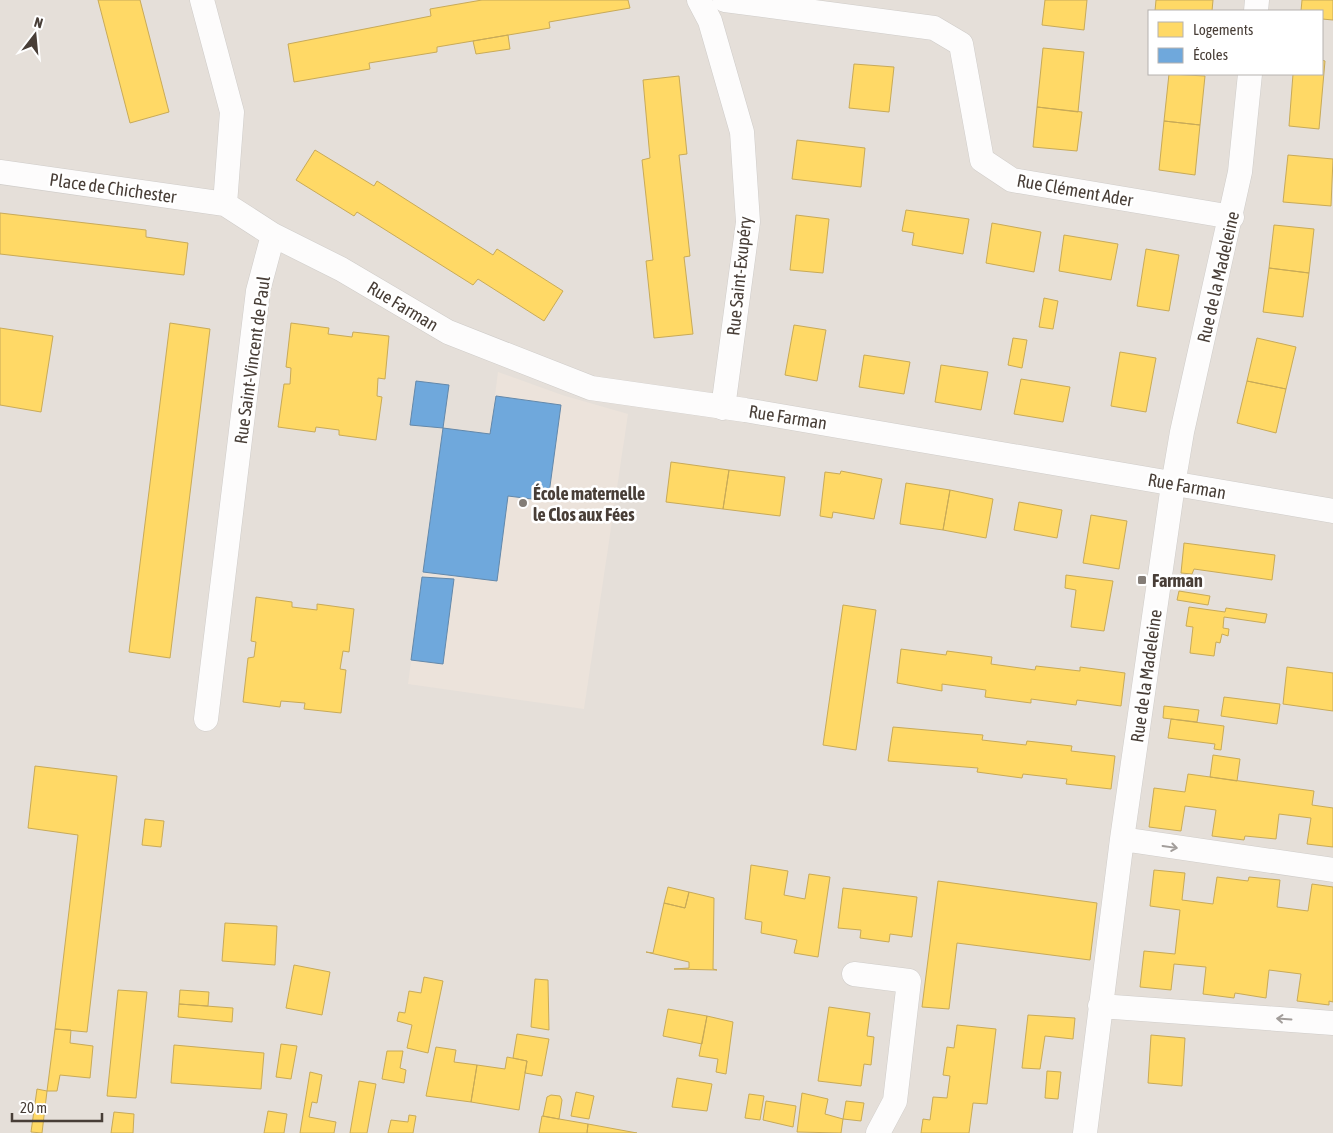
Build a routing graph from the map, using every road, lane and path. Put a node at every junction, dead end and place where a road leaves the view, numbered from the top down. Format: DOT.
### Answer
graph roads {
  1 [pos="202,0"];
  2 [pos="699,0"];
  3 [pos="725,0"];
  4 [pos="1250,75"];
  5 [pos="0,172"];
  6 [pos="225,204"];
  7 [pos="1232,217"];
  8 [pos="273,235"];
  9 [pos="723,408"];
  10 [pos="1174,485"];
  11 [pos="1333,511"];
  12 [pos="206,719"];
  13 [pos="1122,840"];
  14 [pos="1333,870"];
  15 [pos="854,974"];
  16 [pos="1100,1006"];
  17 [pos="1333,1022"];
  18 [pos="878,1133"];
  19 [pos="1085,1133"];
  1 -- 6 [label="street"];
  2 -- 9 [label="street, Rue Saint-Exupéry"];
  3 -- 7 [label="street, Rue Clément Ader"];
  4 -- 7 [label="street, Rue de la Madeleine"];
  5 -- 6 [label="street, Place de Chichester"];
  6 -- 8 [label="street"];
  7 -- 10 [label="street, Rue de la Madeleine"];
  8 -- 9 [label="street, Rue Farman"];
  8 -- 12 [label="street, Rue Saint-Vincent de Paul"];
  9 -- 10 [label="street, Rue Farman"];
  10 -- 11 [label="street, Rue Farman"];
  10 -- 13 [label="street, Rue de la Madeleine"];
  13 -- 14 [label="street, one-way"];
  13 -- 16 [label="street, Rue de la Madeleine"];
  15 -- 18 [label="street"];
  17 -- 16 [label="street, one-way"];
  16 -- 19 [label="street, Rue de la Madeleine"];
}
